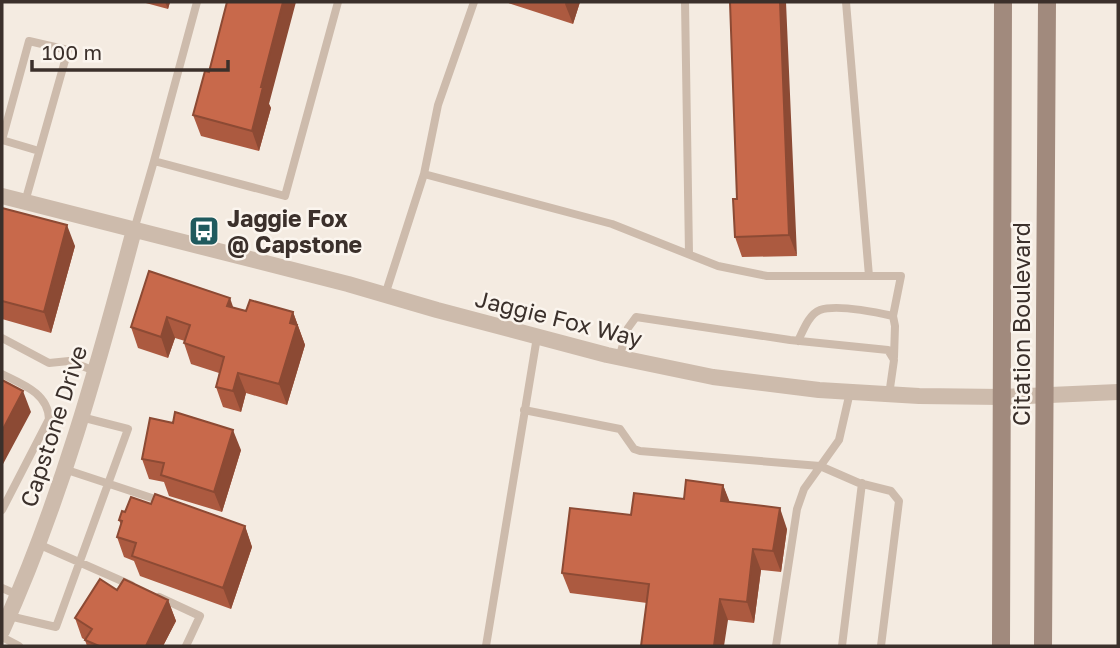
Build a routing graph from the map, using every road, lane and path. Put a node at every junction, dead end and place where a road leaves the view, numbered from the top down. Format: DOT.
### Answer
graph roads {
  1 [pos="197,2"];
  2 [pos="338,2"];
  3 [pos="474,2"];
  4 [pos="685,2"];
  5 [pos="846,2"];
  6 [pos="1003,2"];
  7 [pos="1047,2"];
  8 [pos="39,151"];
  9 [pos="154,161"];
  10 [pos="424,174"];
  11 [pos="2,197"];
  12 [pos="25,201"];
  13 [pos="134,230"];
  14 [pos="689,254"];
  15 [pos="869,276"];
  16 [pos="385,295"];
  17 [pos="892,316"];
  18 [pos="537,337"];
  19 [pos="2,338"];
  20 [pos="798,341"];
  21 [pos="619,358"];
  22 [pos="894,360"];
  23 [pos="95,371"];
  24 [pos="2,374"];
  25 [pos="850,392"];
  26 [pos="1118,392"];
  27 [pos="1045,394"];
  28 [pos="889,395"];
  29 [pos="1002,397"];
  30 [pos="524,410"];
  31 [pos="81,417"];
  32 [pos="820,466"];
  33 [pos="64,469"];
  34 [pos="862,483"];
  35 [pos="108,484"];
  36 [pos="169,504"];
  37 [pos="2,510"];
  38 [pos="38,544"];
  39 [pos="80,561"];
  40 [pos="2,588"];
  41 [pos="140,589"];
  42 [pos="152,594"];
  43 [pos="18,595"];
  44 [pos="9,616"];
  45 [pos="2,634"];
  46 [pos="19,646"];
  47 [pos="186,646"];
  48 [pos="486,646"];
  49 [pos="776,646"];
  50 [pos="842,646"];
  51 [pos="881,646"];
  52 [pos="1001,646"];
  53 [pos="1043,646"];
  1 -- 9 [label="lane"];
  2 -- 9 [label="lane"];
  3 -- 10 [label="lane"];
  4 -- 14 [label="lane"];
  5 -- 15 [label="lane"];
  6 -- 29 [label="main road, Citation Boulevard"];
  7 -- 27 [label="main road, Citation Boulevard"];
  8 -- 8 [label="lane"];
  8 -- 12 [label="lane"];
  9 -- 13 [label="lane"];
  10 -- 14 [label="lane"];
  10 -- 16 [label="lane"];
  11 -- 12 [label="street, Jaggie Fox Way"];
  12 -- 13 [label="street, Jaggie Fox Way"];
  13 -- 16 [label="street, Jaggie Fox Way"];
  13 -- 23 [label="street, Capstone Drive"];
  14 -- 15 [label="lane"];
  15 -- 17 [label="lane"];
  16 -- 18 [label="street, Jaggie Fox Way"];
  17 -- 20 [label="lane"];
  17 -- 22 [label="lane"];
  18 -- 21 [label="street, Jaggie Fox Way"];
  18 -- 30 [label="lane"];
  19 -- 23 [label="lane"];
  20 -- 21 [label="lane"];
  20 -- 22 [label="lane"];
  21 -- 25 [label="street, Jaggie Fox Way"];
  22 -- 28 [label="lane"];
  23 -- 31 [label="street, Capstone Drive"];
  24 -- 37 [label="lane"];
  25 -- 28 [label="street, Jaggie Fox Way"];
  25 -- 32 [label="lane"];
  26 -- 27 [label="street, Jaggie Fox Way"];
  27 -- 29 [label="street, Jaggie Fox Way"];
  27 -- 53 [label="main road, Citation Boulevard"];
  28 -- 29 [label="street, Jaggie Fox Way"];
  29 -- 52 [label="main road, Citation Boulevard"];
  30 -- 32 [label="lane"];
  30 -- 48 [label="lane"];
  31 -- 33 [label="street, Capstone Drive"];
  31 -- 35 [label="lane"];
  32 -- 34 [label="lane"];
  32 -- 49 [label="lane"];
  33 -- 35 [label="lane"];
  33 -- 38 [label="street, Capstone Drive"];
  34 -- 50 [label="lane"];
  34 -- 51 [label="lane"];
  35 -- 36 [label="lane"];
  35 -- 39 [label="lane"];
  38 -- 39 [label="lane"];
  38 -- 43 [label="street, Capstone Drive"];
  39 -- 41 [label="lane"];
  39 -- 44 [label="lane"];
  40 -- 43 [label="lane"];
  42 -- 47 [label="lane"];
  43 -- 44 [label="street, Capstone Drive"];
  44 -- 45 [label="street, Capstone Drive"];
  45 -- 46 [label="lane"];
}
